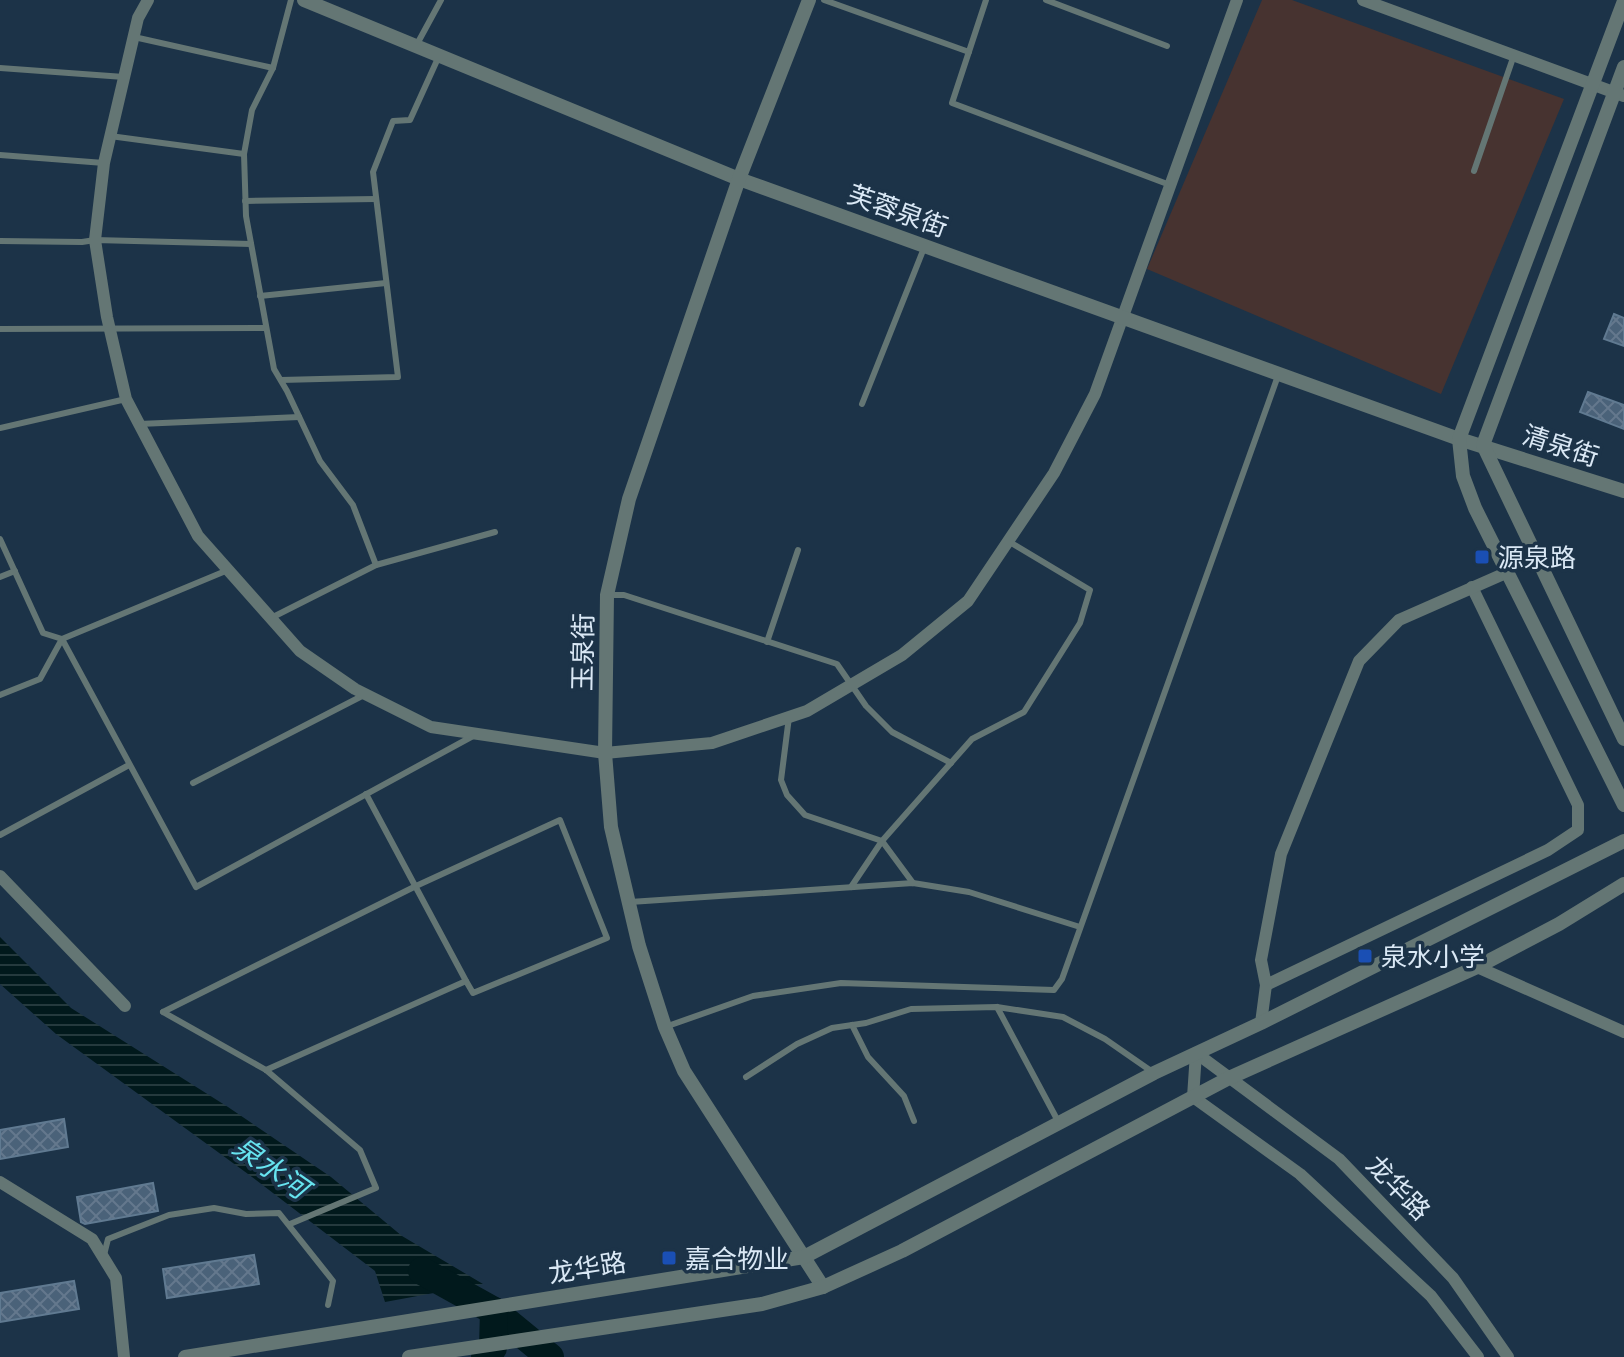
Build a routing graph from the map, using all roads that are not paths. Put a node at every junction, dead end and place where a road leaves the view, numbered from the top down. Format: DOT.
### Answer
graph roads {
  1 [pos="148,0"];
  2 [pos="291,0"];
  3 [pos="304,0"];
  4 [pos="441,0"];
  5 [pos="809,0"];
  6 [pos="824,0"];
  7 [pos="986,0"];
  8 [pos="1046,0"];
  9 [pos="1237,0"];
  10 [pos="1363,0"];
  11 [pos="1624,1"];
  12 [pos="134,37"];
  13 [pos="416,46"];
  14 [pos="1167,46"];
  15 [pos="969,52"];
  16 [pos="1514,55"];
  17 [pos="439,56"];
  18 [pos="1624,67"];
  19 [pos="0,68"];
  20 [pos="273,68"];
  21 [pos="124,77"];
  22 [pos="1593,84"];
  23 [pos="1619,94"];
  24 [pos="110,136"];
  25 [pos="244,154"];
  26 [pos="0,155"];
  27 [pos="104,163"];
  28 [pos="1474,171"];
  29 [pos="739,179"];
  30 [pos="1170,185"];
  31 [pos="376,199"];
  32 [pos="245,201"];
  33 [pos="95,240"];
  34 [pos="0,241"];
  35 [pos="251,244"];
  36 [pos="926,245"];
  37 [pos="386,283"];
  38 [pos="260,296"];
  39 [pos="1124,316"];
  40 [pos="266,328"];
  41 [pos="0,329"];
  42 [pos="109,329"];
  43 [pos="1279,373"];
  44 [pos="281,380"];
  45 [pos="126,399"];
  46 [pos="862,404"];
  47 [pos="299,417"];
  48 [pos="138,424"];
  49 [pos="0,428"];
  50 [pos="1459,439"];
  51 [pos="1483,445"];
  52 [pos="1624,491"];
  53 [pos="495,532"];
  54 [pos="0,539"];
  55 [pos="1008,541"];
  56 [pos="798,550"];
  57 [pos="376,565"];
  58 [pos="228,570"];
  59 [pos="15,571"];
  60 [pos="1508,572"];
  61 [pos="0,577"];
  62 [pos="1472,587"];
  63 [pos="607,595"];
  64 [pos="271,618"];
  65 [pos="62,639"];
  66 [pos="767,642"];
  67 [pos="852,685"];
  68 [pos="366,694"];
  69 [pos="0,695"];
  70 [pos="789,717"];
  71 [pos="476,734"];
  72 [pos="1624,739"];
  73 [pos="605,753"];
  74 [pos="951,763"];
  75 [pos="129,765"];
  76 [pos="193,783"];
  77 [pos="366,794"];
  78 [pos="1624,805"];
  79 [pos="0,835"];
  80 [pos="882,841"];
  81 [pos="1624,841"];
  82 [pos="0,876"];
  83 [pos="913,883"];
  84 [pos="1624,884"];
  85 [pos="416,886"];
  86 [pos="851,887"];
  87 [pos="629,902"];
  88 [pos="1080,927"];
  89 [pos="1477,967"];
  90 [pos="466,981"];
  91 [pos="1266,985"];
  92 [pos="125,1006"];
  93 [pos="997,1007"];
  94 [pos="1261,1023"];
  95 [pos="852,1025"];
  96 [pos="665,1027"];
  97 [pos="1624,1032"];
  98 [pos="1196,1053"];
  99 [pos="266,1070"];
  100 [pos="1154,1073"];
  101 [pos="746,1077"];
  102 [pos="1229,1078"];
  103 [pos="1193,1097"];
  104 [pos="914,1121"];
  105 [pos="1059,1123"];
  106 [pos="0,1182"];
  107 [pos="290,1224"];
  108 [pos="103,1257"];
  109 [pos="804,1257"];
  110 [pos="823,1287"];
  111 [pos="328,1305"];
  112 [pos="124,1357"];
  113 [pos="185,1357"];
  114 [pos="410,1357"];
  115 [pos="1478,1357"];
  116 [pos="1508,1357"];
  1 -- 12 [label="street"];
  2 -- 20 [label="lane"];
  3 -- 13 [label="street, 芙蓉泉街"];
  4 -- 13 [label="lane"];
  5 -- 29 [label="street, 玉泉街"];
  6 -- 15 [label="lane"];
  7 -- 15 [label="lane"];
  8 -- 14 [label="lane"];
  9 -- 30 [label="street"];
  10 -- 16 [label="street"];
  11 -- 22 [label="street"];
  12 -- 20 [label="lane"];
  12 -- 21 [label="street"];
  13 -- 17 [label="street, 芙蓉泉街"];
  15 -- 30 [label="lane"];
  16 -- 22 [label="street"];
  16 -- 28 [label="lane"];
  17 -- 29 [label="street, 芙蓉泉街"];
  17 -- 31 [label="lane"];
  18 -- 23 [label="street"];
  19 -- 21 [label="lane"];
  20 -- 25 [label="lane"];
  21 -- 24 [label="street"];
  22 -- 23 [label="street"];
  22 -- 50 [label="street"];
  23 -- 51 [label="street"];
  24 -- 25 [label="lane"];
  24 -- 27 [label="street"];
  25 -- 32 [label="lane"];
  26 -- 27 [label="lane"];
  27 -- 33 [label="street"];
  29 -- 36 [label="street, 芙蓉泉街"];
  29 -- 63 [label="street, 玉泉街"];
  30 -- 39 [label="street"];
  31 -- 32 [label="lane"];
  31 -- 37 [label="lane"];
  32 -- 35 [label="lane"];
  33 -- 34 [label="lane"];
  33 -- 35 [label="lane"];
  33 -- 42 [label="street"];
  35 -- 38 [label="lane"];
  36 -- 39 [label="street, 芙蓉泉街"];
  36 -- 46 [label="lane"];
  37 -- 38 [label="lane"];
  37 -- 44 [label="lane"];
  38 -- 40 [label="lane"];
  39 -- 43 [label="street, 芙蓉泉街"];
  39 -- 55 [label="street"];
  40 -- 42 [label="lane"];
  40 -- 44 [label="lane"];
  41 -- 42 [label="lane"];
  42 -- 45 [label="street"];
  43 -- 50 [label="street, 芙蓉泉街"];
  43 -- 88 [label="lane"];
  44 -- 47 [label="lane"];
  45 -- 48 [label="street"];
  45 -- 49 [label="lane"];
  47 -- 48 [label="lane"];
  47 -- 57 [label="lane"];
  48 -- 58 [label="street"];
  50 -- 51 [label="street, 芙蓉泉街"];
  50 -- 60 [label="street"];
  51 -- 52 [label="street, 清泉街"];
  51 -- 72 [label="street"];
  53 -- 57 [label="lane"];
  54 -- 59 [label="lane"];
  55 -- 67 [label="street"];
  55 -- 74 [label="lane"];
  56 -- 66 [label="lane"];
  57 -- 64 [label="lane"];
  58 -- 64 [label="street"];
  58 -- 65 [label="lane"];
  59 -- 61 [label="lane"];
  59 -- 65 [label="lane"];
  60 -- 62 [label="street"];
  60 -- 78 [label="street"];
  62 -- 91 [label="street"];
  62 -- 91 [label="street"];
  63 -- 66 [label="lane"];
  63 -- 73 [label="street, 玉泉街"];
  64 -- 68 [label="street"];
  65 -- 69 [label="lane"];
  65 -- 75 [label="lane"];
  66 -- 67 [label="lane"];
  67 -- 70 [label="street"];
  67 -- 74 [label="lane"];
  68 -- 71 [label="street"];
  68 -- 76 [label="lane"];
  70 -- 73 [label="street"];
  70 -- 80 [label="lane"];
  71 -- 73 [label="street"];
  71 -- 77 [label="lane"];
  73 -- 87 [label="street, 玉泉街"];
  74 -- 80 [label="lane"];
  75 -- 77 [label="lane"];
  75 -- 79 [label="lane"];
  77 -- 85 [label="lane"];
  80 -- 83 [label="lane"];
  80 -- 86 [label="lane"];
  81 -- 94 [label="street"];
  82 -- 92 [label="street"];
  83 -- 86 [label="lane"];
  83 -- 88 [label="lane"];
  84 -- 89 [label="street"];
  85 -- 90 [label="lane"];
  85 -- 90 [label="lane"];
  85 -- 99 [label="lane"];
  86 -- 87 [label="lane"];
  87 -- 96 [label="street, 玉泉街"];
  88 -- 96 [label="lane"];
  89 -- 97 [label="street"];
  89 -- 102 [label="street"];
  90 -- 99 [label="lane"];
  91 -- 94 [label="street"];
  93 -- 95 [label="lane"];
  93 -- 100 [label="lane"];
  93 -- 105 [label="lane"];
  94 -- 98 [label="street"];
  95 -- 101 [label="lane"];
  95 -- 104 [label="lane"];
  96 -- 109 [label="street, 玉泉街"];
  98 -- 100 [label="street, 龙华路"];
  98 -- 102 [label="street, 龙华路"];
  98 -- 103 [label="street"];
  99 -- 107 [label="lane"];
  100 -- 105 [label="street, 龙华路"];
  102 -- 103 [label="street"];
  102 -- 116 [label="street, 龙华路"];
  103 -- 110 [label="street"];
  103 -- 115 [label="street"];
  105 -- 109 [label="street, 龙华路"];
  106 -- 108 [label="street"];
  107 -- 108 [label="lane"];
  107 -- 111 [label="lane"];
  108 -- 112 [label="street"];
  109 -- 110 [label="street, 玉泉街"];
  109 -- 113 [label="street, 龙华路"];
  110 -- 114 [label="street"];
}
